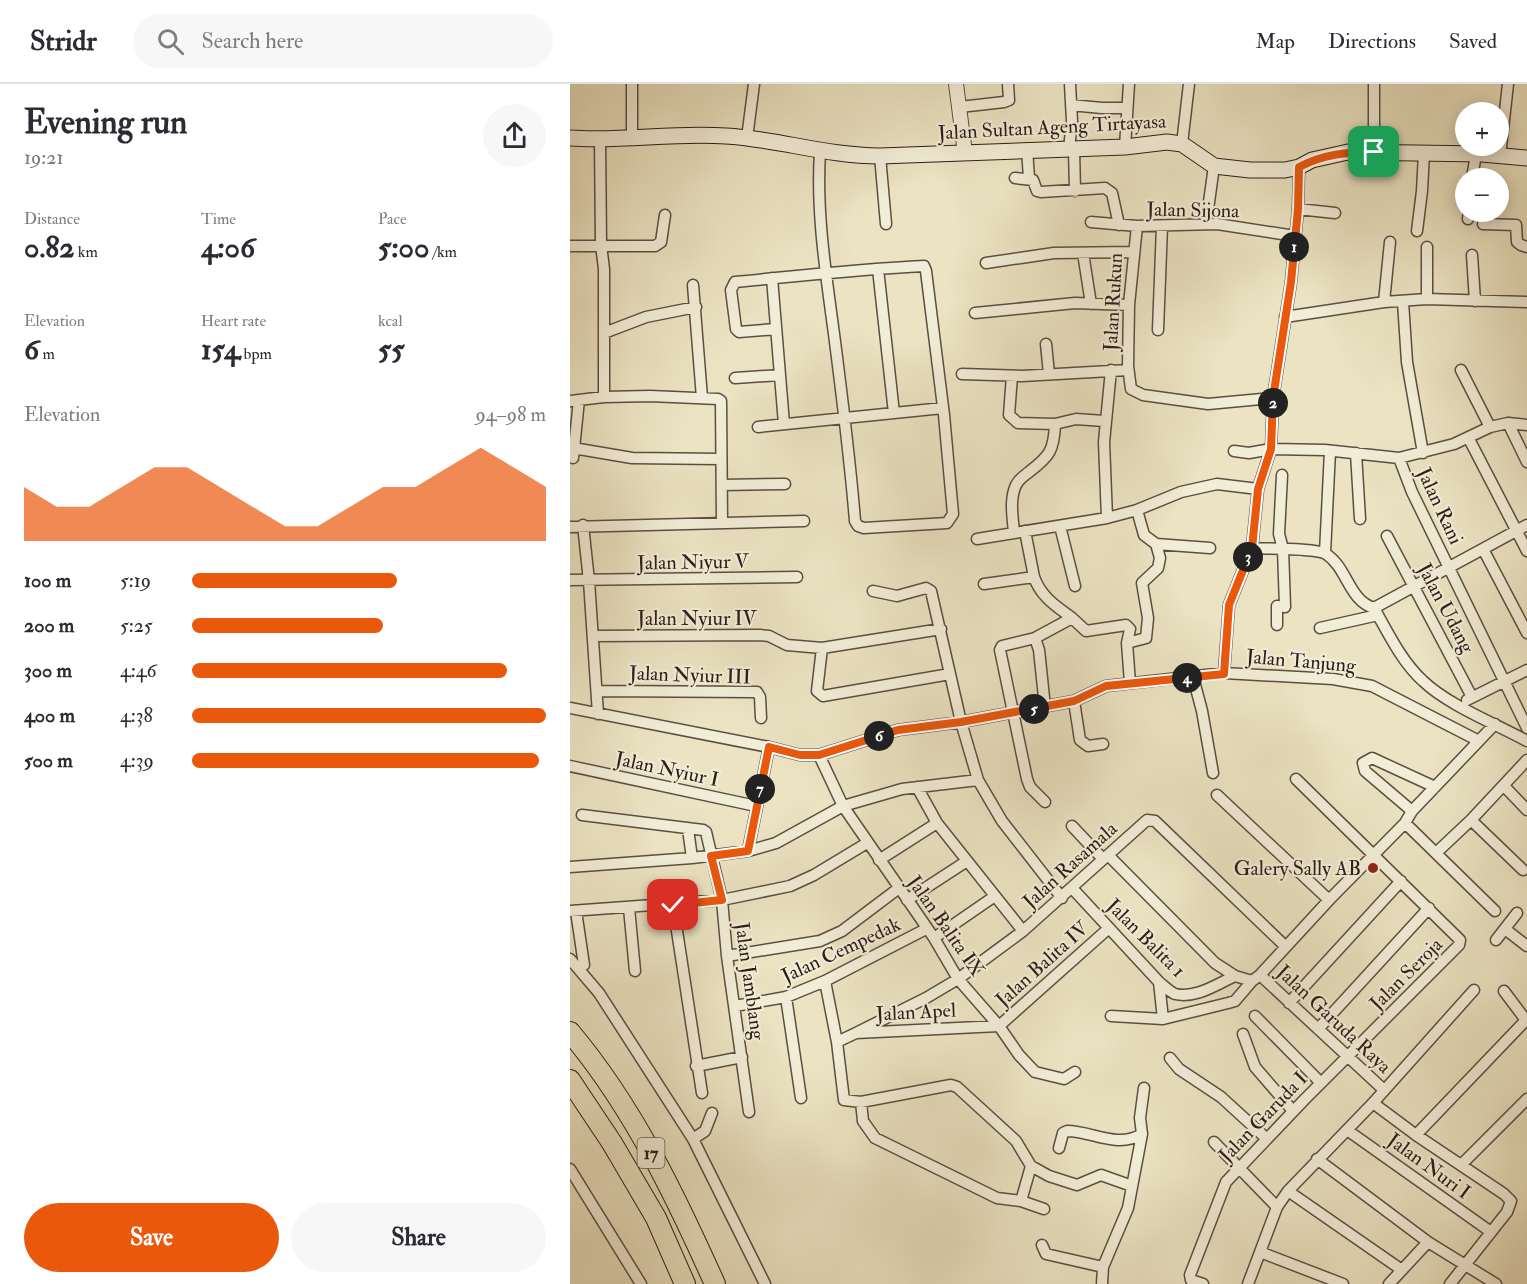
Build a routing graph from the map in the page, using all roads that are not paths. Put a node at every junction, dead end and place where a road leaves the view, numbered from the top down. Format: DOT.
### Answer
graph roads {
  1 [pos="632,84"];
  2 [pos="754,84"];
  3 [pos="956,84"];
  4 [pos="1008,84"];
  5 [pos="1070,84"];
  6 [pos="1129,84"];
  7 [pos="1189,84"];
  8 [pos="1374,84"];
  9 [pos="1508,84"];
  10 [pos="1506,102"];
  11 [pos="1071,105"];
  12 [pos="960,106"];
  13 [pos="1127,108"];
  14 [pos="570,138"];
  15 [pos="632,138"];
  16 [pos="747,138"];
  17 [pos="600,139"];
  18 [pos="1182,144"];
  19 [pos="1125,147"];
  20 [pos="1027,149"];
  21 [pos="1072,149"];
  22 [pos="819,152"];
  23 [pos="1374,152"];
  24 [pos="965,153"];
  25 [pos="1424,153"];
  26 [pos="1455,154"];
  27 [pos="1527,155"];
  28 [pos="880,156"];
  29 [pos="1509,156"];
  30 [pos="1214,166"];
  31 [pos="1299,167"];
  32 [pos="1015,178"];
  33 [pos="1029,178"];
  34 [pos="1075,191"];
  35 [pos="1298,209"];
  36 [pos="1335,213"];
  37 [pos="665,215"];
  38 [pos="1091,222"];
  39 [pos="886,224"];
  40 [pos="1206,224"];
  41 [pos="1483,224"];
  42 [pos="1119,225"];
  43 [pos="1137,226"];
  44 [pos="1162,226"];
  45 [pos="1417,231"];
  46 [pos="1295,236"];
  47 [pos="1390,242"];
  48 [pos="601,245"];
  49 [pos="570,246"];
  50 [pos="1427,247"];
  51 [pos="1527,247"];
  52 [pos="1133,252"];
  53 [pos="1083,253"];
  54 [pos="1472,255"];
  55 [pos="986,262"];
  56 [pos="878,269"];
  57 [pos="826,274"];
  58 [pos="772,278"];
  59 [pos="693,285"];
  60 [pos="1527,293"];
  61 [pos="1427,299"];
  62 [pos="1475,301"];
  63 [pos="1384,302"];
  64 [pos="1403,302"];
  65 [pos="1527,302"];
  66 [pos="1091,304"];
  67 [pos="1129,305"];
  68 [pos="696,307"];
  69 [pos="975,313"];
  70 [pos="1286,317"];
  71 [pos="776,329"];
  72 [pos="1158,330"];
  73 [pos="604,333"];
  74 [pos="1046,344"];
  75 [pos="1111,370"];
  76 [pos="1461,370"];
  77 [pos="962,374"];
  78 [pos="1049,374"];
  79 [pos="780,375"];
  80 [pos="1129,375"];
  81 [pos="1012,376"];
  82 [pos="735,378"];
  83 [pos="604,397"];
  84 [pos="702,398"];
  85 [pos="1273,398"];
  86 [pos="574,400"];
  87 [pos="943,408"];
  88 [pos="894,413"];
  89 [pos="845,418"];
  90 [pos="1104,421"];
  91 [pos="1508,423"];
  92 [pos="784,424"];
  93 [pos="1055,424"];
  94 [pos="1527,425"];
  95 [pos="758,427"];
  96 [pos="1490,427"];
  97 [pos="1469,439"];
  98 [pos="1271,449"];
  99 [pos="1330,451"];
  100 [pos="1234,452"];
  101 [pos="1356,453"];
  102 [pos="1423,453"];
  103 [pos="1399,458"];
  104 [pos="721,459"];
  105 [pos="1527,462"];
  106 [pos="1282,475"];
  107 [pos="784,484"];
  108 [pos="722,485"];
  109 [pos="1258,489"];
  110 [pos="1137,510"];
  111 [pos="1107,518"];
  112 [pos="1360,519"];
  113 [pos="804,521"];
  114 [pos="722,523"];
  115 [pos="583,525"];
  116 [pos="1527,525"];
  117 [pos="1060,526"];
  118 [pos="570,527"];
  119 [pos="1516,531"];
  120 [pos="1020,532"];
  121 [pos="1387,536"];
  122 [pos="977,539"];
  123 [pos="1156,544"];
  124 [pos="1210,548"];
  125 [pos="1252,548"];
  126 [pos="1283,549"];
  127 [pos="1483,549"];
  128 [pos="1527,551"];
  129 [pos="1325,553"];
  130 [pos="1449,568"];
  131 [pos="1034,577"];
  132 [pos="797,578"];
  133 [pos="570,580"];
  134 [pos="589,581"];
  135 [pos="984,584"];
  136 [pos="1075,586"];
  137 [pos="1415,587"];
  138 [pos="873,591"];
  139 [pos="1376,612"];
  140 [pos="1072,618"];
  141 [pos="1277,625"];
  142 [pos="1320,628"];
  143 [pos="941,629"];
  144 [pos="1527,633"];
  145 [pos="593,636"];
  146 [pos="1035,638"];
  147 [pos="1127,642"];
  148 [pos="822,648"];
  149 [pos="1527,670"];
  150 [pos="950,674"];
  151 [pos="1224,674"];
  152 [pos="1193,677"];
  153 [pos="1504,681"];
  154 [pos="1130,683"];
  155 [pos="597,691"];
  156 [pos="1472,697"];
  157 [pos="1074,701"];
  158 [pos="1460,705"];
  159 [pos="1045,707"];
  160 [pos="570,708"];
  161 [pos="1013,712"];
  162 [pos="598,714"];
  163 [pos="761,718"];
  164 [pos="961,722"];
  165 [pos="1495,724"];
  166 [pos="1527,728"];
  167 [pos="1479,741"];
  168 [pos="1527,741"];
  169 [pos="1102,744"];
  170 [pos="769,747"];
  171 [pos="819,755"];
  172 [pos="1527,760"];
  173 [pos="570,766"];
  174 [pos="1213,773"];
  175 [pos="1296,779"];
  176 [pos="978,780"];
  177 [pos="1504,786"];
  178 [pos="917,787"];
  179 [pos="1435,787"];
  180 [pos="1216,795"];
  181 [pos="1044,802"];
  182 [pos="756,806"];
  183 [pos="843,806"];
  184 [pos="1527,810"];
  185 [pos="1412,811"];
  186 [pos="582,815"];
  187 [pos="1471,820"];
  188 [pos="937,823"];
  189 [pos="1405,823"];
  190 [pos="1072,826"];
  191 [pos="688,829"];
  192 [pos="867,843"];
  193 [pos="748,851"];
  194 [pos="1437,852"];
  195 [pos="1374,853"];
  196 [pos="711,856"];
  197 [pos="692,858"];
  198 [pos="1106,858"];
  199 [pos="879,860"];
  200 [pos="967,861"];
  201 [pos="570,867"];
  202 [pos="1523,870"];
  203 [pos="1401,881"];
  204 [pos="899,888"];
  205 [pos="1072,888"];
  206 [pos="995,896"];
  207 [pos="1062,898"];
  208 [pos="722,900"];
  209 [pos="907,900"];
  210 [pos="1329,900"];
  211 [pos="673,905"];
  212 [pos="629,908"];
  213 [pos="1429,908"];
  214 [pos="573,911"];
  215 [pos="1495,911"];
  216 [pos="1517,912"];
  217 [pos="1109,928"];
  218 [pos="926,929"];
  219 [pos="1505,929"];
  220 [pos="1023,931"];
  221 [pos="934,938"];
  222 [pos="1496,940"];
  223 [pos="1286,946"];
  224 [pos="1527,946"];
  225 [pos="727,956"];
  226 [pos="570,959"];
  227 [pos="584,964"];
  228 [pos="635,971"];
  229 [pos="1235,976"];
  230 [pos="1256,978"];
  231 [pos="958,979"];
  232 [pos="825,981"];
  233 [pos="1159,982"];
  234 [pos="1474,990"];
  235 [pos="1504,991"];
  236 [pos="786,997"];
  237 [pos="1289,1003"];
  238 [pos="735,1006"];
  239 [pos="1111,1016"];
  240 [pos="1256,1016"];
  241 [pos="1162,1018"];
  242 [pos="1526,1019"];
  243 [pos="999,1026"];
  244 [pos="1318,1029"];
  245 [pos="570,1032"];
  246 [pos="856,1033"];
  247 [pos="1243,1034"];
  248 [pos="837,1042"];
  249 [pos="1348,1056"];
  250 [pos="742,1057"];
  251 [pos="1170,1058"];
  252 [pos="696,1066"];
  253 [pos="1074,1072"];
  254 [pos="570,1080"];
  255 [pos="1321,1083"];
  256 [pos="1144,1088"];
  257 [pos="1384,1090"];
  258 [pos="702,1093"];
  259 [pos="801,1098"];
  260 [pos="1527,1098"];
  261 [pos="861,1102"];
  262 [pos="1373,1103"];
  263 [pos="1293,1111"];
  264 [pos="749,1112"];
  265 [pos="712,1113"];
  266 [pos="1347,1130"];
  267 [pos="1142,1134"];
  268 [pos="1416,1135"];
  269 [pos="1267,1138"];
  270 [pos="693,1139"];
  271 [pos="1214,1142"];
  272 [pos="1059,1148"];
  273 [pos="1317,1159"];
  274 [pos="1461,1165"];
  275 [pos="1031,1166"];
  276 [pos="1238,1167"];
  277 [pos="570,1169"];
  278 [pos="1132,1186"];
  279 [pos="1288,1191"];
  280 [pos="1020,1201"];
  281 [pos="1277,1207"];
  282 [pos="1044,1209"];
  283 [pos="1491,1232"];
  284 [pos="1428,1242"];
  285 [pos="1042,1245"];
  286 [pos="1260,1252"];
  287 [pos="1464,1264"];
  288 [pos="1103,1267"];
  289 [pos="1401,1270"];
  290 [pos="641,1284"];
  291 [pos="686,1284"];
  292 [pos="715,1284"];
  293 [pos="765,1284"];
  294 [pos="1102,1284"];
  295 [pos="1203,1284"];
  296 [pos="1248,1284"];
  297 [pos="1343,1284"];
  298 [pos="1389,1284"];
  299 [pos="1450,1284"];
  300 [pos="1496,1284"];
  1 -- 15 [label="street"];
  2 -- 16 [label="street"];
  3 -- 12 [label="street"];
  4 -- 12 [label="street"];
  5 -- 11 [label="street"];
  6 -- 13 [label="street"];
  7 -- 18 [label="street"];
  8 -- 23 [label="street"];
  9 -- 10 [label="street"];
  11 -- 13 [label="street"];
  11 -- 21 [label="street"];
  12 -- 24 [label="street"];
  13 -- 19 [label="street"];
  14 -- 17 [label="main road, Jalan Sultan Ageng Tirtayasa"];
  15 -- 16 [label="main road, Jalan Sultan Ageng Tirtayasa"];
  15 -- 17 [label="main road, Jalan Sultan Ageng Tirtayasa"];
  16 -- 22 [label="main road, Jalan Sultan Ageng Tirtayasa"];
  17 -- 48 [label="street"];
  18 -- 19 [label="main road, Jalan Sultan Ageng Tirtayasa"];
  18 -- 30 [label="main road, Jalan Sultan Ageng Tirtayasa"];
  19 -- 21 [label="main road, Jalan Sultan Ageng Tirtayasa"];
  20 -- 21 [label="main road, Jalan Sultan Ageng Tirtayasa"];
  20 -- 24 [label="main road, Jalan Sultan Ageng Tirtayasa"];
  20 -- 33 [label="street"];
  21 -- 34 [label="street"];
  22 -- 28 [label="main road, Jalan Sultan Ageng Tirtayasa"];
  22 -- 57 [label="street"];
  23 -- 25 [label="main road, Jalan Sultan Ageng Tirtayasa"];
  23 -- 31 [label="main road, Jalan Sultan Ageng Tirtayasa"];
  24 -- 28 [label="main road, Jalan Sultan Ageng Tirtayasa"];
  25 -- 26 [label="main road, Jalan Sultan Ageng Tirtayasa"];
  25 -- 45 [label="street"];
  27 -- 29 [label="main road, Jalan Sultan Ageng Tirtayasa"];
  28 -- 39 [label="street"];
  30 -- 31 [label="main road, Jalan Sultan Ageng Tirtayasa"];
  30 -- 40 [label="street"];
  31 -- 35 [label="street"];
  32 -- 33 [label="street"];
  33 -- 34 [label="street"];
  34 -- 42 [label="street"];
  35 -- 36 [label="street"];
  35 -- 46 [label="street"];
  37 -- 48 [label="street"];
  38 -- 42 [label="street, Jalan Sijona"];
  40 -- 44 [label="street, Jalan Sijona"];
  40 -- 46 [label="street, Jalan Sijona"];
  41 -- 51 [label="street"];
  42 -- 43 [label="street, Jalan Sijona"];
  43 -- 44 [label="street, Jalan Sijona"];
  43 -- 52 [label="street, Jalan Rukun"];
  44 -- 72 [label="street"];
  46 -- 70 [label="street"];
  47 -- 63 [label="street"];
  48 -- 49 [label="street"];
  48 -- 73 [label="street"];
  50 -- 61 [label="street"];
  52 -- 53 [label="street"];
  52 -- 67 [label="street, Jalan Rukun"];
  53 -- 55 [label="street"];
  53 -- 66 [label="street"];
  54 -- 62 [label="street"];
  56 -- 57 [label="street"];
  56 -- 87 [label="street"];
  56 -- 88 [label="street"];
  57 -- 58 [label="street"];
  57 -- 89 [label="street"];
  58 -- 71 [label="street"];
  58 -- 71 [label="street"];
  59 -- 68 [label="street"];
  60 -- 65 [label="street"];
  61 -- 62 [label="street"];
  61 -- 64 [label="street"];
  62 -- 65 [label="street"];
  63 -- 64 [label="street"];
  63 -- 70 [label="street"];
  64 -- 102 [label="street"];
  66 -- 67 [label="street"];
  66 -- 69 [label="street"];
  67 -- 80 [label="street, Jalan Rukun"];
  68 -- 73 [label="street"];
  68 -- 84 [label="street"];
  70 -- 85 [label="street"];
  71 -- 79 [label="street"];
  73 -- 83 [label="street"];
  74 -- 78 [label="street"];
  75 -- 78 [label="street"];
  75 -- 80 [label="street"];
  75 -- 90 [label="street"];
  76 -- 96 [label="street"];
  77 -- 81 [label="street"];
  78 -- 81 [label="street"];
  79 -- 82 [label="street"];
  79 -- 92 [label="street"];
  80 -- 85 [label="street"];
  81 -- 93 [label="street"];
  83 -- 84 [label="street"];
  83 -- 86 [label="street"];
  84 -- 104 [label="street"];
  85 -- 98 [label="street"];
  86 -- 104 [label="street"];
  87 -- 88 [label="street"];
  87 -- 89 [label="street"];
  88 -- 89 [label="street"];
  89 -- 92 [label="street"];
  90 -- 93 [label="street"];
  90 -- 111 [label="street"];
  91 -- 94 [label="street"];
  91 -- 96 [label="street"];
  91 -- 105 [label="street"];
  92 -- 95 [label="street"];
  93 -- 120 [label="street"];
  96 -- 97 [label="street"];
  97 -- 102 [label="street"];
  97 -- 119 [label="street"];
  98 -- 99 [label="street"];
  98 -- 100 [label="street"];
  98 -- 109 [label="street"];
  99 -- 101 [label="street"];
  99 -- 129 [label="street"];
  101 -- 103 [label="street"];
  101 -- 112 [label="street"];
  102 -- 103 [label="street"];
  103 -- 130 [label="street, Jalan Rani"];
  104 -- 108 [label="street"];
  106 -- 126 [label="street"];
  107 -- 108 [label="street"];
  108 -- 114 [label="street"];
  109 -- 110 [label="street"];
  109 -- 125 [label="street"];
  110 -- 111 [label="street"];
  110 -- 123 [label="street"];
  111 -- 117 [label="street"];
  113 -- 114 [label="street"];
  114 -- 115 [label="street"];
  115 -- 118 [label="street"];
  115 -- 134 [label="street"];
  116 -- 119 [label="street"];
  117 -- 120 [label="street"];
  117 -- 136 [label="street"];
  119 -- 127 [label="street"];
  119 -- 128 [label="street"];
  120 -- 122 [label="street"];
  120 -- 131 [label="street"];
  121 -- 137 [label="street, Jalan Udang"];
  123 -- 124 [label="street"];
  123 -- 147 [label="street"];
  125 -- 126 [label="street"];
  125 -- 151 [label="street"];
  126 -- 129 [label="street"];
  126 -- 141 [label="street"];
  127 -- 130 [label="street"];
  127 -- 144 [label="street"];
  129 -- 139 [label="street"];
  130 -- 137 [label="street"];
  130 -- 153 [label="street, Jalan Rani"];
  131 -- 135 [label="street"];
  131 -- 140 [label="street"];
  132 -- 134 [label="street, Jalan Niyur V"];
  133 -- 134 [label="street, Jalan Niyur V"];
  134 -- 145 [label="street"];
  137 -- 139 [label="street"];
  137 -- 156 [label="street, Jalan Udang"];
  138 -- 143 [label="street"];
  139 -- 142 [label="street"];
  139 -- 158 [label="street"];
  140 -- 146 [label="street"];
  140 -- 147 [label="street"];
  143 -- 148 [label="street, Jalan Nyiur IV"];
  143 -- 150 [label="street"];
  145 -- 148 [label="street, Jalan Nyiur IV"];
  145 -- 155 [label="street"];
  146 -- 159 [label="street"];
  146 -- 161 [label="street"];
  147 -- 154 [label="street"];
  148 -- 150 [label="street"];
  149 -- 153 [label="street"];
  150 -- 164 [label="street"];
  151 -- 152 [label="street, Jalan Tanjung"];
  151 -- 167 [label="street, Jalan Tanjung"];
  152 -- 154 [label="street, Jalan Tanjung"];
  152 -- 174 [label="street"];
  153 -- 156 [label="street"];
  153 -- 166 [label="street, Jalan Rani"];
  154 -- 157 [label="street, Jalan Tanjung"];
  155 -- 162 [label="street"];
  155 -- 163 [label="street, Jalan Nyiur III"];
  156 -- 158 [label="street"];
  157 -- 159 [label="street, Jalan Tanjung"];
  157 -- 169 [label="street"];
  158 -- 165 [label="street"];
  159 -- 161 [label="street, Jalan Tanjung"];
  160 -- 162 [label="street"];
  161 -- 164 [label="street, Jalan Tanjung"];
  161 -- 181 [label="street"];
  162 -- 170 [label="street"];
  164 -- 171 [label="street, Jalan Tanjung"];
  164 -- 176 [label="street"];
  165 -- 167 [label="street"];
  165 -- 168 [label="street"];
  167 -- 179 [label="street"];
  170 -- 171 [label="street"];
  170 -- 182 [label="street"];
  171 -- 183 [label="street, Jalan Balita IX"];
  172 -- 177 [label="street"];
  173 -- 182 [label="street, Jalan Nyiur I"];
  175 -- 195 [label="street"];
  176 -- 178 [label="street"];
  176 -- 207 [label="street"];
  177 -- 184 [label="street"];
  177 -- 187 [label="street"];
  178 -- 183 [label="street"];
  178 -- 188 [label="street"];
  179 -- 185 [label="street"];
  179 -- 185 [label="street"];
  180 -- 210 [label="street"];
  182 -- 193 [label="street"];
  183 -- 192 [label="street, Jalan Balita IX"];
  183 -- 193 [label="street"];
  185 -- 189 [label="street"];
  186 -- 191 [label="street, Jalan Jamblang"];
  187 -- 194 [label="street"];
  187 -- 202 [label="street"];
  188 -- 199 [label="street"];
  188 -- 200 [label="street"];
  189 -- 194 [label="street"];
  189 -- 195 [label="street"];
  190 -- 198 [label="street"];
  191 -- 196 [label="street, Jalan Jamblang"];
  191 -- 197 [label="street"];
  192 -- 199 [label="street, Jalan Balita IX"];
  192 -- 208 [label="street"];
  193 -- 196 [label="street"];
  194 -- 215 [label="street"];
  195 -- 203 [label="street"];
  195 -- 210 [label="street"];
  196 -- 197 [label="street"];
  196 -- 208 [label="street, Jalan Jamblang"];
  197 -- 201 [label="street"];
  198 -- 205 [label="street, Jalan Rasamala"];
  198 -- 223 [label="street, Jalan Rasamala"];
  198 -- 229 [label="street"];
  199 -- 204 [label="street, Jalan Balita IX"];
  200 -- 206 [label="street"];
  200 -- 209 [label="street"];
  203 -- 213 [label="street"];
  203 -- 237 [label="street"];
  204 -- 209 [label="street, Jalan Balita IX"];
  204 -- 225 [label="street"];
  205 -- 207 [label="street, Jalan Rasamala"];
  205 -- 217 [label="street, Jalan Balita 1"];
  206 -- 220 [label="street"];
  206 -- 221 [label="street"];
  207 -- 220 [label="street, Jalan Rasamala"];
  208 -- 211 [label="street"];
  208 -- 225 [label="street, Jalan Jamblang"];
  209 -- 218 [label="street, Jalan Balita IX"];
  210 -- 223 [label="street"];
  211 -- 212 [label="street"];
  211 -- 252 [label="street"];
  212 -- 214 [label="street"];
  212 -- 228 [label="street"];
  213 -- 244 [label="street"];
  213 -- 249 [label="street, Jalan Seroja"];
  214 -- 227 [label="street"];
  216 -- 219 [label="street"];
  217 -- 233 [label="street, Jalan Balita 1"];
  217 -- 243 [label="street, Jalan Balita IV"];
  218 -- 221 [label="street, Jalan Balita IX"];
  218 -- 232 [label="street, Jalan Cempedak"];
  219 -- 222 [label="street"];
  219 -- 224 [label="street"];
  220 -- 231 [label="street, Jalan Rasamala"];
  221 -- 231 [label="street, Jalan Balita IX"];
  223 -- 230 [label="street"];
  225 -- 238 [label="street, Jalan Jamblang"];
  226 -- 270 [label="street"];
  229 -- 230 [label="street"];
  229 -- 233 [label="street, Jalan Balita 1"];
  230 -- 237 [label="street, Jalan Garuda Raya"];
  230 -- 241 [label="street"];
  231 -- 243 [label="street, Jalan Balita IX"];
  231 -- 246 [label="street, Jalan Rasamala"];
  232 -- 236 [label="street, Jalan Cempedak"];
  232 -- 248 [label="street"];
  233 -- 241 [label="street"];
  234 -- 257 [label="street"];
  235 -- 242 [label="street"];
  236 -- 238 [label="street, Jalan Cempedak"];
  236 -- 259 [label="street"];
  237 -- 244 [label="street, Jalan Garuda Raya"];
  238 -- 250 [label="street, Jalan Jamblang"];
  239 -- 241 [label="street"];
  240 -- 255 [label="street"];
  242 -- 268 [label="street"];
  243 -- 246 [label="street, Jalan Apel"];
  243 -- 253 [label="street, Jalan Balita IX"];
  244 -- 249 [label="street, Jalan Garuda Raya"];
  245 -- 292 [label="highway, 17"];
  246 -- 248 [label="street, Jalan Apel"];
  247 -- 263 [label="street"];
  248 -- 261 [label="street"];
  249 -- 255 [label="street, Jalan Garuda I"];
  249 -- 257 [label="street, Jalan Garuda Raya"];
  250 -- 252 [label="street"];
  250 -- 264 [label="street, Jalan Jamblang"];
  251 -- 269 [label="street"];
  252 -- 258 [label="street"];
  254 -- 291 [label="highway, 17"];
  255 -- 263 [label="street, Jalan Garuda I"];
  256 -- 267 [label="street"];
  257 -- 262 [label="street"];
  260 -- 274 [label="street"];
  261 -- 275 [label="street"];
  261 -- 280 [label="street"];
  262 -- 266 [label="street"];
  262 -- 268 [label="street"];
  263 -- 269 [label="street, Jalan Garuda I"];
  265 -- 270 [label="street"];
  266 -- 273 [label="street"];
  266 -- 283 [label="street, Jalan Nuri I"];
  267 -- 272 [label="street"];
  267 -- 278 [label="street"];
  268 -- 274 [label="street"];
  269 -- 276 [label="street, Jalan Garuda I"];
  270 -- 293 [label="street"];
  271 -- 276 [label="street"];
  273 -- 279 [label="street"];
  273 -- 284 [label="street"];
  274 -- 283 [label="street"];
  275 -- 278 [label="street"];
  275 -- 280 [label="street"];
  276 -- 281 [label="street"];
  276 -- 295 [label="street, Jalan Garuda I"];
  277 -- 290 [label="street"];
  278 -- 288 [label="street"];
  279 -- 281 [label="street"];
  279 -- 289 [label="street"];
  280 -- 282 [label="street"];
  281 -- 286 [label="street"];
  283 -- 287 [label="street"];
  284 -- 287 [label="street"];
  284 -- 289 [label="street"];
  285 -- 288 [label="street"];
  286 -- 296 [label="street"];
  286 -- 297 [label="street"];
  287 -- 299 [label="street"];
  287 -- 300 [label="street"];
  288 -- 294 [label="street"];
  289 -- 298 [label="street"];
}
